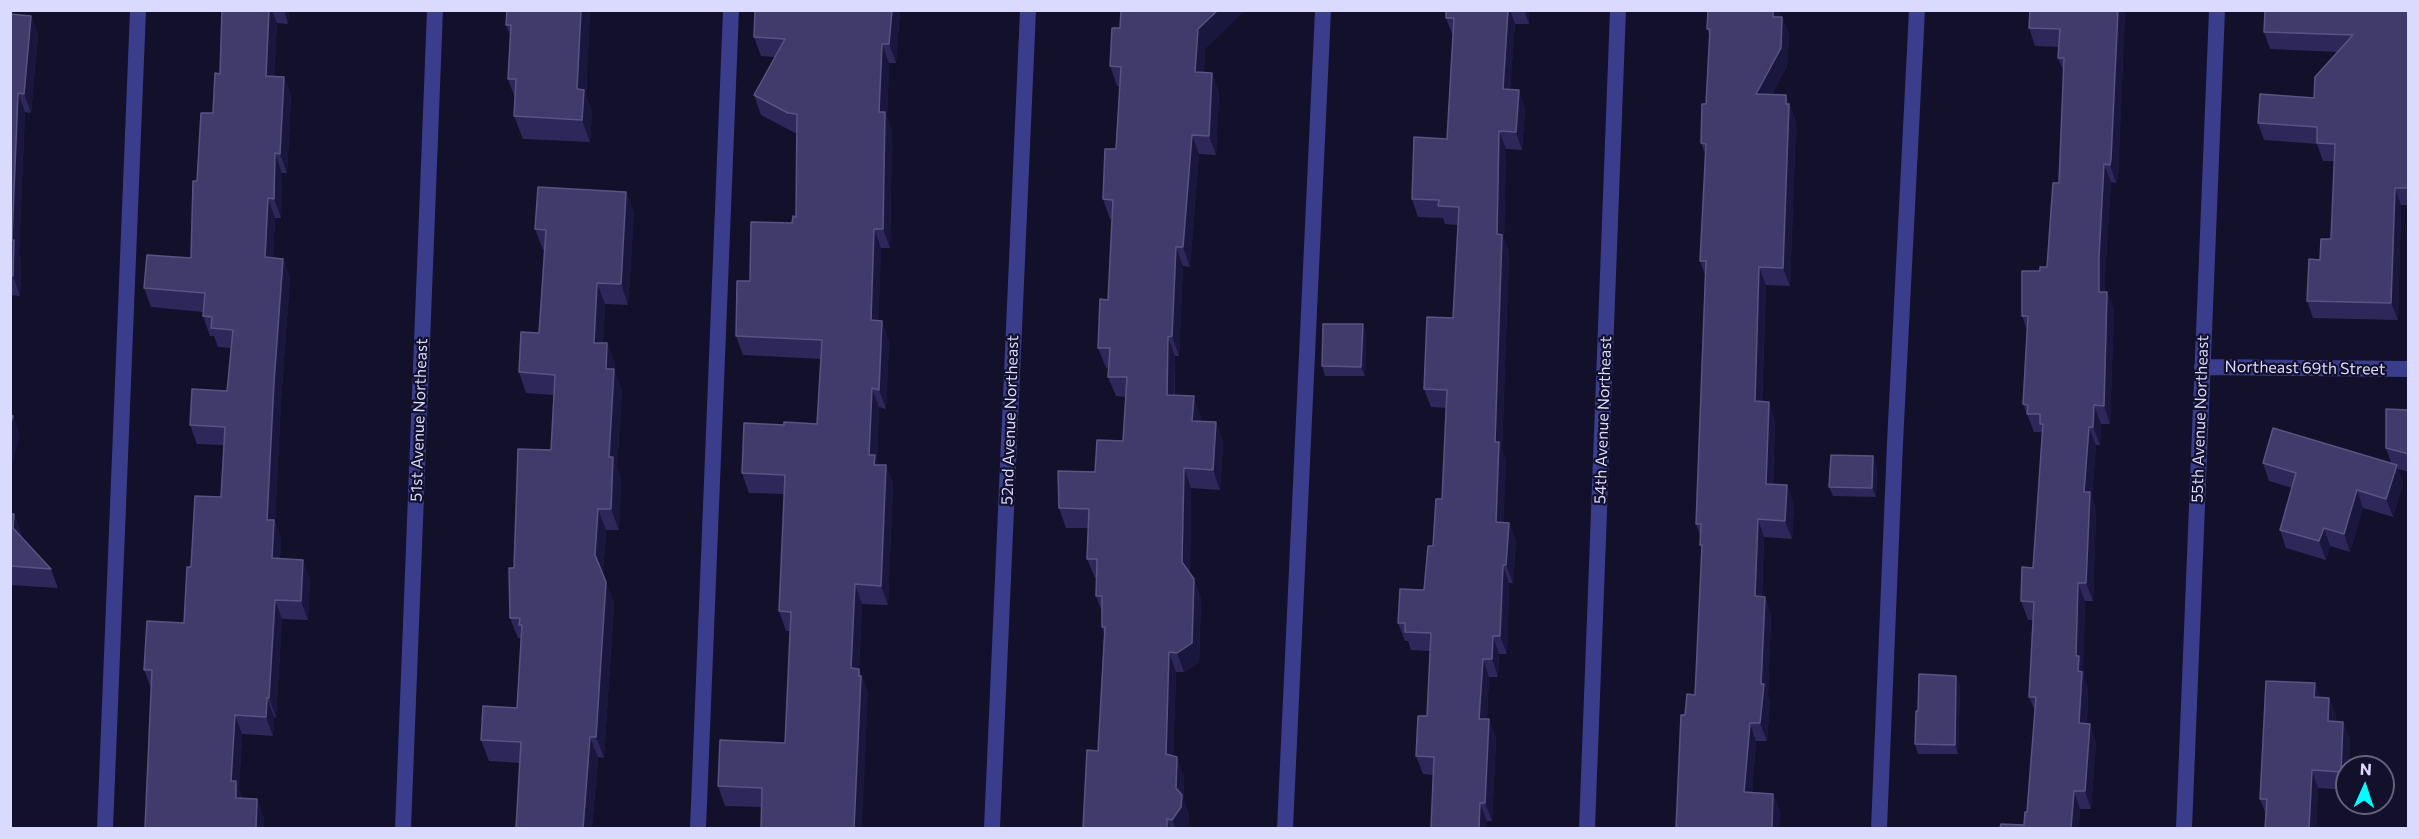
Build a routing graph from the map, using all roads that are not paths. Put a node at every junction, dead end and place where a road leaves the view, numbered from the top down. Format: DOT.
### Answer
graph roads {
  1 [pos="138,10"];
  2 [pos="435,10"];
  3 [pos="731,10"];
  4 [pos="1028,10"];
  5 [pos="1323,10"];
  6 [pos="1618,10"];
  7 [pos="1917,10"];
  8 [pos="2217,10"];
  9 [pos="2202,367"];
  10 [pos="2409,369"];
  11 [pos="105,828"];
  12 [pos="403,828"];
  13 [pos="698,828"];
  14 [pos="992,828"];
  15 [pos="1285,828"];
  16 [pos="1587,828"];
  17 [pos="1879,828"];
  18 [pos="2184,828"];
  1 -- 11 [label="street"];
  2 -- 12 [label="street, 51st Avenue Northeast"];
  3 -- 13 [label="street"];
  4 -- 14 [label="street, 52nd Avenue Northeast"];
  5 -- 15 [label="street"];
  6 -- 16 [label="street, 54th Avenue Northeast"];
  7 -- 17 [label="street"];
  8 -- 9 [label="street, 55th Avenue Northeast"];
  9 -- 10 [label="street, Northeast 69th Street"];
  9 -- 18 [label="street, 55th Avenue Northeast"];
}
